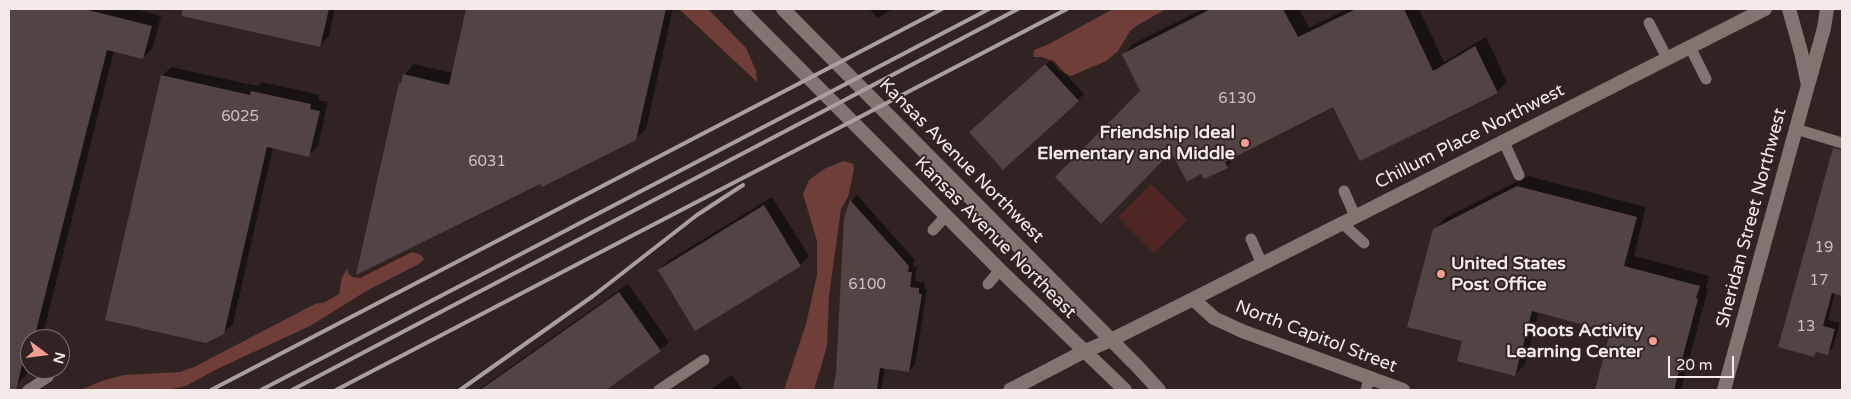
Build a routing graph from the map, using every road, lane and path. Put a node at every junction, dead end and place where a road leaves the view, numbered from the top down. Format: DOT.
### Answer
graph roads {
  1 [pos="740,9"];
  2 [pos="783,9"];
  3 [pos="1765,9"];
  4 [pos="1789,9"];
  5 [pos="1828,9"];
  6 [pos="1746,13"];
  7 [pos="1649,23"];
  8 [pos="1690,46"];
  9 [pos="1667,58"];
  10 [pos="1706,79"];
  11 [pos="1808,85"];
  12 [pos="1796,129"];
  13 [pos="1503,140"];
  14 [pos="1842,143"];
  15 [pos="1519,175"];
  16 [pos="1344,192"];
  17 [pos="946,216"];
  18 [pos="1355,216"];
  19 [pos="1342,223"];
  20 [pos="933,230"];
  21 [pos="1251,239"];
  22 [pos="1364,243"];
  23 [pos="1262,264"];
  24 [pos="1000,270"];
  25 [pos="988,284"];
  26 [pos="1192,299"];
  27 [pos="1111,340"];
  28 [pos="1083,352"];
  29 [pos="704,360"];
  30 [pos="45,379"];
  31 [pos="1368,385"];
  32 [pos="28,390"];
  33 [pos="659,390"];
  34 [pos="1010,390"];
  35 [pos="1124,390"];
  36 [pos="1159,390"];
  37 [pos="1403,390"];
  38 [pos="1724,390"];
  1 -- 17 [label="street, Kansas Avenue Northeast"];
  2 -- 27 [label="street, Kansas Avenue Northwest"];
  3 -- 6 [label="street, Chillum Place Northwest"];
  4 -- 11 [label="street, Sheridan Street Northwest"];
  5 -- 11 [label="street, Sheridan Street Northwest"];
  6 -- 8 [label="street, Chillum Place Northwest"];
  7 -- 9 [label="lane"];
  8 -- 9 [label="street, Chillum Place Northwest"];
  8 -- 10 [label="lane"];
  9 -- 13 [label="street, Chillum Place Northwest"];
  11 -- 12 [label="street, Sheridan Street Northwest"];
  12 -- 14 [label="lane"];
  12 -- 38 [label="street, Sheridan Street Northwest"];
  13 -- 15 [label="lane"];
  13 -- 18 [label="street, Chillum Place Northwest"];
  16 -- 18 [label="lane"];
  17 -- 20 [label="lane"];
  17 -- 24 [label="street, Kansas Avenue Northeast"];
  18 -- 19 [label="street, Chillum Place Northwest"];
  19 -- 22 [label="lane"];
  19 -- 23 [label="street, Chillum Place Northwest"];
  21 -- 23 [label="lane"];
  23 -- 26 [label="street, Chillum Place Northwest"];
  24 -- 25 [label="lane"];
  24 -- 28 [label="street, Kansas Avenue Northeast"];
  26 -- 27 [label="street, Chillum Place Northwest"];
  26 -- 31 [label="street, North Capitol Street"];
  27 -- 28 [label="street, Chillum Place Northwest"];
  27 -- 36 [label="street"];
  28 -- 34 [label="street, Chillum Place Northwest"];
  28 -- 35 [label="street, Kansas Avenue Northeast"];
  29 -- 33 [label="lane"];
  30 -- 32 [label="lane"];
  31 -- 37 [label="street, North Capitol Street"];
}
